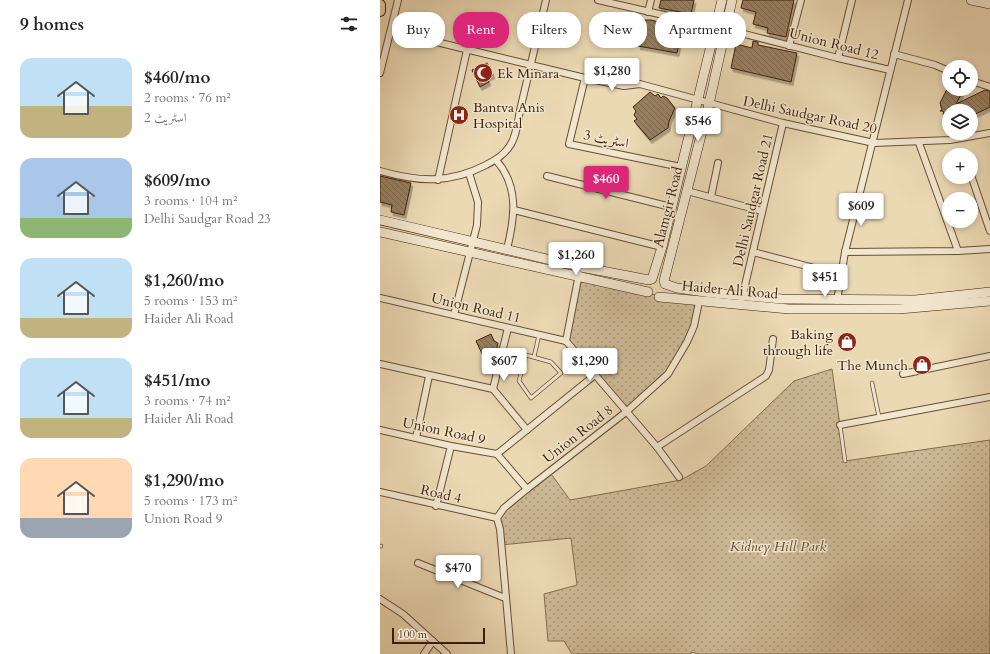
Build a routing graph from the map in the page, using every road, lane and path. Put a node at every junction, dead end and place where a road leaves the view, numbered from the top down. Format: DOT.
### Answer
graph roads {
  1 [pos="398,0"];
  2 [pos="546,0"];
  3 [pos="600,0"];
  4 [pos="651,0"];
  5 [pos="722,0"];
  6 [pos="732,0"];
  7 [pos="801,0"];
  8 [pos="852,0"];
  9 [pos="908,0"];
  10 [pos="971,0"];
  11 [pos="990,4"];
  12 [pos="380,6"];
  13 [pos="380,11"];
  14 [pos="648,12"];
  15 [pos="719,12"];
  16 [pos="730,12"];
  17 [pos="655,14"];
  18 [pos="391,31"];
  19 [pos="746,34"];
  20 [pos="789,46"];
  21 [pos="711,48"];
  22 [pos="722,48"];
  23 [pos="467,50"];
  24 [pos="894,54"];
  25 [pos="838,58"];
  26 [pos="531,65"];
  27 [pos="942,69"];
  28 [pos="890,70"];
  29 [pos="380,73"];
  30 [pos="585,78"];
  31 [pos="978,83"];
  32 [pos="990,87"];
  33 [pos="697,100"];
  34 [pos="709,104"];
  35 [pos="783,123"];
  36 [pos="990,133"];
  37 [pos="874,143"];
  38 [pos="919,143"];
  39 [pos="496,160"];
  40 [pos="718,163"];
  41 [pos="681,167"];
  42 [pos="380,171"];
  43 [pos="469,173"];
  44 [pos="546,176"];
  45 [pos="438,180"];
  46 [pos="974,184"];
  47 [pos="687,191"];
  48 [pos="711,197"];
  49 [pos="671,208"];
  50 [pos="514,210"];
  51 [pos="762,211"];
  52 [pos="380,220"];
  53 [pos="990,231"];
  54 [pos="380,232"];
  55 [pos="475,241"];
  56 [pos="662,247"];
  57 [pos="507,249"];
  58 [pos="990,249"];
  59 [pos="471,251"];
  60 [pos="958,251"];
  61 [pos="752,252"];
  62 [pos="845,252"];
  63 [pos="581,267"];
  64 [pos="841,274"];
  65 [pos="578,277"];
  66 [pos="651,280"];
  67 [pos="664,283"];
  68 [pos="648,292"];
  69 [pos="990,292"];
  70 [pos="659,297"];
  71 [pos="380,298"];
  72 [pos="741,301"];
  73 [pos="990,301"];
  74 [pos="699,302"];
  75 [pos="837,305"];
  76 [pos="454,315"];
  77 [pos="508,328"];
  78 [pos="539,335"];
  79 [pos="773,339"];
  80 [pos="566,341"];
  81 [pos="990,356"];
  82 [pos="534,357"];
  83 [pos="380,364"];
  84 [pos="903,374"];
  85 [pos="595,375"];
  86 [pos="429,376"];
  87 [pos="872,383"];
  88 [pos="493,389"];
  89 [pos="990,398"];
  90 [pos="626,412"];
  91 [pos="879,417"];
  92 [pos="840,425"];
  93 [pos="380,430"];
  94 [pos="527,430"];
  95 [pos="416,438"];
  96 [pos="451,446"];
  97 [pos="657,447"];
  98 [pos="497,454"];
  99 [pos="845,461"];
  100 [pos="679,477"];
  101 [pos="527,489"];
  102 [pos="380,492"];
  103 [pos="436,506"];
  104 [pos="497,518"];
  105 [pos="418,563"];
  106 [pos="505,598"];
  107 [pos="380,599"];
  108 [pos="433,641"];
  109 [pos="424,654"];
  110 [pos="447,654"];
  111 [pos="511,654"];
  1 -- 18 [label="street"];
  2 -- 26 [label="street"];
  3 -- 14 [label="street"];
  4 -- 14 [label="street"];
  5 -- 15 [label="main road, Alamgir Road"];
  6 -- 16 [label="main road, Alamgir Road"];
  7 -- 20 [label="street"];
  8 -- 25 [label="street"];
  9 -- 24 [label="street"];
  10 -- 11 [label="main road"];
  12 -- 13 [label="main road"];
  14 -- 17 [label="street"];
  18 -- 23 [label="street, Delhi Saudgar Road 20"];
  18 -- 29 [label="street"];
  19 -- 20 [label="street, Union Road 12"];
  20 -- 25 [label="street, Union Road 12"];
  21 -- 33 [label="main road, Alamgir Road"];
  22 -- 34 [label="main road, Alamgir Road"];
  23 -- 26 [label="street, Delhi Saudgar Road 20"];
  23 -- 45 [label="street"];
  24 -- 27 [label="street"];
  24 -- 28 [label="street"];
  25 -- 28 [label="street, Union Road 12"];
  26 -- 30 [label="street, Delhi Saudgar Road 20"];
  26 -- 39 [label="street"];
  28 -- 37 [label="street"];
  30 -- 33 [label="street, Delhi Saudgar Road 20"];
  30 -- 41 [label="street, اسٹریٹ 3"];
  31 -- 32 [label="street"];
  33 -- 34 [label="street, Delhi Saudgar Road 20"];
  33 -- 41 [label="main road, Alamgir Road"];
  34 -- 35 [label="street, Delhi Saudgar Road 20"];
  34 -- 47 [label="main road, Alamgir Road"];
  35 -- 37 [label="street, Delhi Saudgar Road 20"];
  35 -- 51 [label="street, Delhi Saudgar Road 21"];
  36 -- 38 [label="street, Delhi Saudgar Road 20"];
  37 -- 38 [label="street, Delhi Saudgar Road 20"];
  37 -- 62 [label="street"];
  38 -- 60 [label="street"];
  39 -- 43 [label="street"];
  39 -- 50 [label="street"];
  40 -- 48 [label="street"];
  41 -- 49 [label="main road, Alamgir Road"];
  42 -- 45 [label="street"];
  43 -- 45 [label="street"];
  43 -- 55 [label="street"];
  44 -- 49 [label="street"];
  46 -- 53 [label="street"];
  47 -- 48 [label="street"];
  47 -- 67 [label="main road, Alamgir Road"];
  48 -- 51 [label="street"];
  49 -- 56 [label="main road, Alamgir Road"];
  50 -- 56 [label="street"];
  50 -- 57 [label="street"];
  51 -- 61 [label="street, Delhi Saudgar Road 21"];
  52 -- 55 [label="main road"];
  54 -- 59 [label="main road"];
  55 -- 57 [label="main road"];
  55 -- 59 [label="street"];
  56 -- 66 [label="main road, Alamgir Road"];
  57 -- 63 [label="main road"];
  58 -- 60 [label="street"];
  59 -- 65 [label="main road"];
  59 -- 76 [label="street"];
  60 -- 62 [label="street"];
  61 -- 64 [label="street"];
  61 -- 72 [label="street, Delhi Saudgar Road 21"];
  62 -- 64 [label="street"];
  63 -- 65 [label="street"];
  63 -- 66 [label="main road"];
  64 -- 75 [label="street"];
  65 -- 68 [label="main road"];
  65 -- 80 [label="street"];
  66 -- 67 [label="main road"];
  66 -- 68 [label="main road"];
  67 -- 70 [label="main road"];
  67 -- 72 [label="main road, Haider Ali Road"];
  68 -- 70 [label="main road"];
  69 -- 75 [label="main road, Haider Ali Road"];
  70 -- 74 [label="main road, Haider Ali Road"];
  71 -- 76 [label="street, Union Road 11"];
  72 -- 74 [label="main road, Haider Ali Road"];
  72 -- 75 [label="main road, Haider Ali Road"];
  73 -- 75 [label="main road, Haider Ali Road"];
  74 -- 90 [label="street, Union Road 8"];
  76 -- 77 [label="street, Union Road 11"];
  77 -- 78 [label="street, Union Road 11"];
  77 -- 88 [label="street"];
  78 -- 80 [label="street, Union Road 11"];
  78 -- 82 [label="lane"];
  79 -- 97 [label="street"];
  80 -- 85 [label="street"];
  81 -- 84 [label="street"];
  82 -- 82 [label="lane"];
  83 -- 86 [label="street"];
  85 -- 90 [label="street"];
  85 -- 94 [label="street, Union Road 9"];
  86 -- 88 [label="street"];
  86 -- 95 [label="street"];
  87 -- 91 [label="lane"];
  88 -- 94 [label="street"];
  89 -- 91 [label="street"];
  90 -- 97 [label="street"];
  90 -- 101 [label="street, Union Road 8"];
  91 -- 92 [label="street"];
  92 -- 99 [label="lane"];
  93 -- 95 [label="street, Union Road 9"];
  94 -- 98 [label="street, Union Road 9"];
  95 -- 96 [label="street, Union Road 9"];
  96 -- 98 [label="street, Union Road 9"];
  96 -- 103 [label="street"];
  97 -- 100 [label="street"];
  98 -- 101 [label="street"];
  101 -- 104 [label="street, Union Road 8"];
  102 -- 103 [label="street, Road 4"];
  103 -- 104 [label="street, Road 4"];
  104 -- 106 [label="street"];
  105 -- 106 [label="street"];
  106 -- 111 [label="street"];
  107 -- 108 [label="street"];
  108 -- 109 [label="street"];
  108 -- 110 [label="street"];
}
